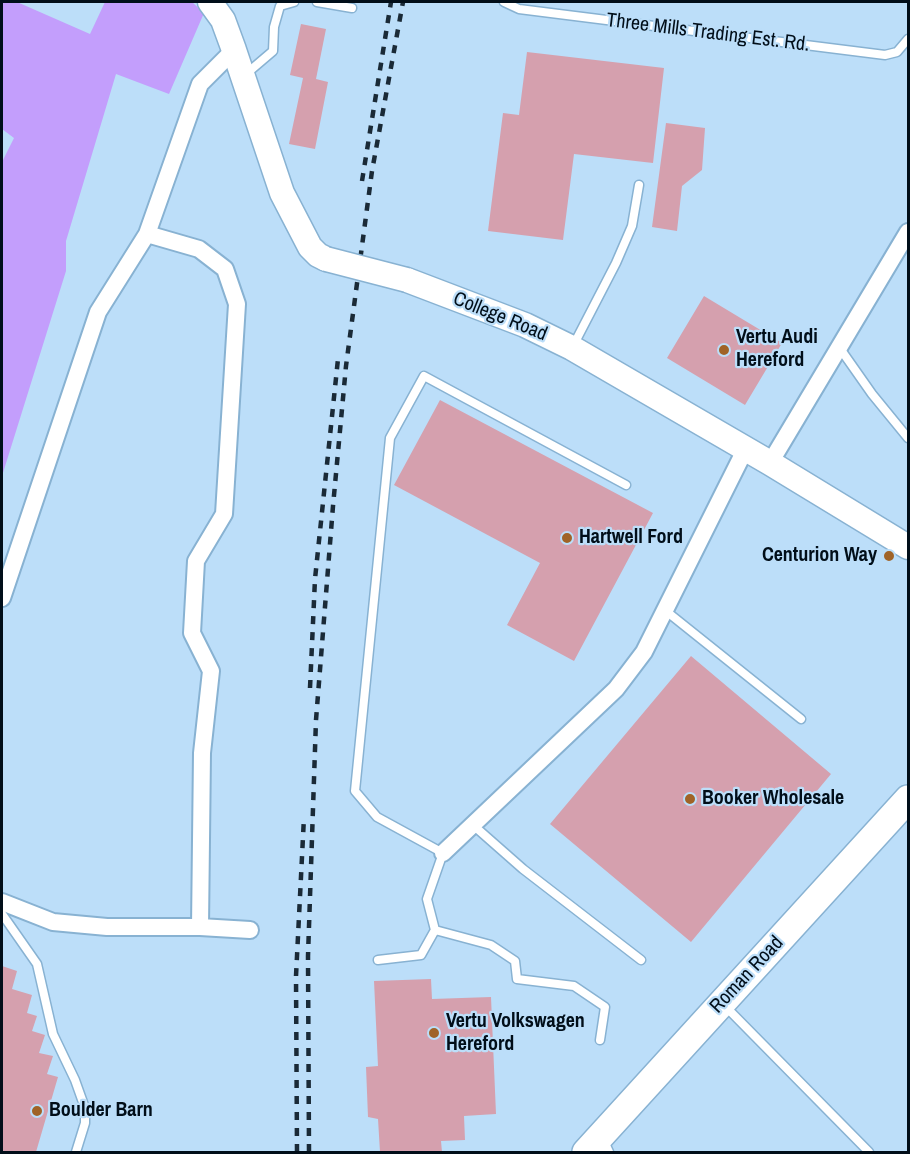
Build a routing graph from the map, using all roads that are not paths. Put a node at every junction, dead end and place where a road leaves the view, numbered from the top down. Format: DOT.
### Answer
graph roads {
  1 [pos="210,2"];
  2 [pos="294,2"];
  3 [pos="317,2"];
  4 [pos="504,2"];
  5 [pos="280,4"];
  6 [pos="352,8"];
  7 [pos="909,39"];
  8 [pos="234,50"];
  9 [pos="243,76"];
  10 [pos="639,185"];
  11 [pos="909,232"];
  12 [pos="147,234"];
  13 [pos="839,347"];
  14 [pos="572,348"];
  15 [pos="909,438"];
  16 [pos="746,450"];
  17 [pos="770,463"];
  18 [pos="626,485"];
  19 [pos="909,547"];
  20 [pos="2,598"];
  21 [pos="666,611"];
  22 [pos="801,719"];
  23 [pos="909,800"];
  24 [pos="473,825"];
  25 [pos="443,853"];
  26 [pos="2,902"];
  27 [pos="2,914"];
  28 [pos="200,927"];
  29 [pos="250,930"];
  30 [pos="435,930"];
  31 [pos="378,960"];
  32 [pos="641,960"];
  33 [pos="721,1003"];
  34 [pos="600,1040"];
  35 [pos="599,1147"];
  36 [pos="76,1152"];
  37 [pos="868,1152"];
  1 -- 8 [label="street, College Road"];
  2 -- 5 [label="lane"];
  3 -- 6 [label="lane"];
  4 -- 7 [label="lane, Three Mills Trading Est. Rd."];
  5 -- 9 [label="lane"];
  8 -- 9 [label="street, College Road"];
  8 -- 12 [label="street"];
  9 -- 14 [label="street, College Road, bridge"];
  10 -- 14 [label="lane"];
  11 -- 13 [label="street"];
  12 -- 20 [label="street"];
  12 -- 28 [label="street"];
  13 -- 15 [label="lane"];
  13 -- 17 [label="street"];
  14 -- 16 [label="street, College Road"];
  16 -- 17 [label="street, College Road"];
  16 -- 21 [label="street"];
  17 -- 19 [label="street, College Road"];
  18 -- 25 [label="lane"];
  21 -- 22 [label="lane"];
  21 -- 24 [label="street"];
  23 -- 33 [label="main road, Roman Road"];
  24 -- 25 [label="street"];
  24 -- 32 [label="lane"];
  25 -- 30 [label="lane"];
  26 -- 28 [label="street"];
  27 -- 36 [label="lane"];
  28 -- 29 [label="street"];
  30 -- 31 [label="lane"];
  30 -- 34 [label="lane"];
  33 -- 35 [label="main road, Roman Road"];
  33 -- 37 [label="lane"];
}
